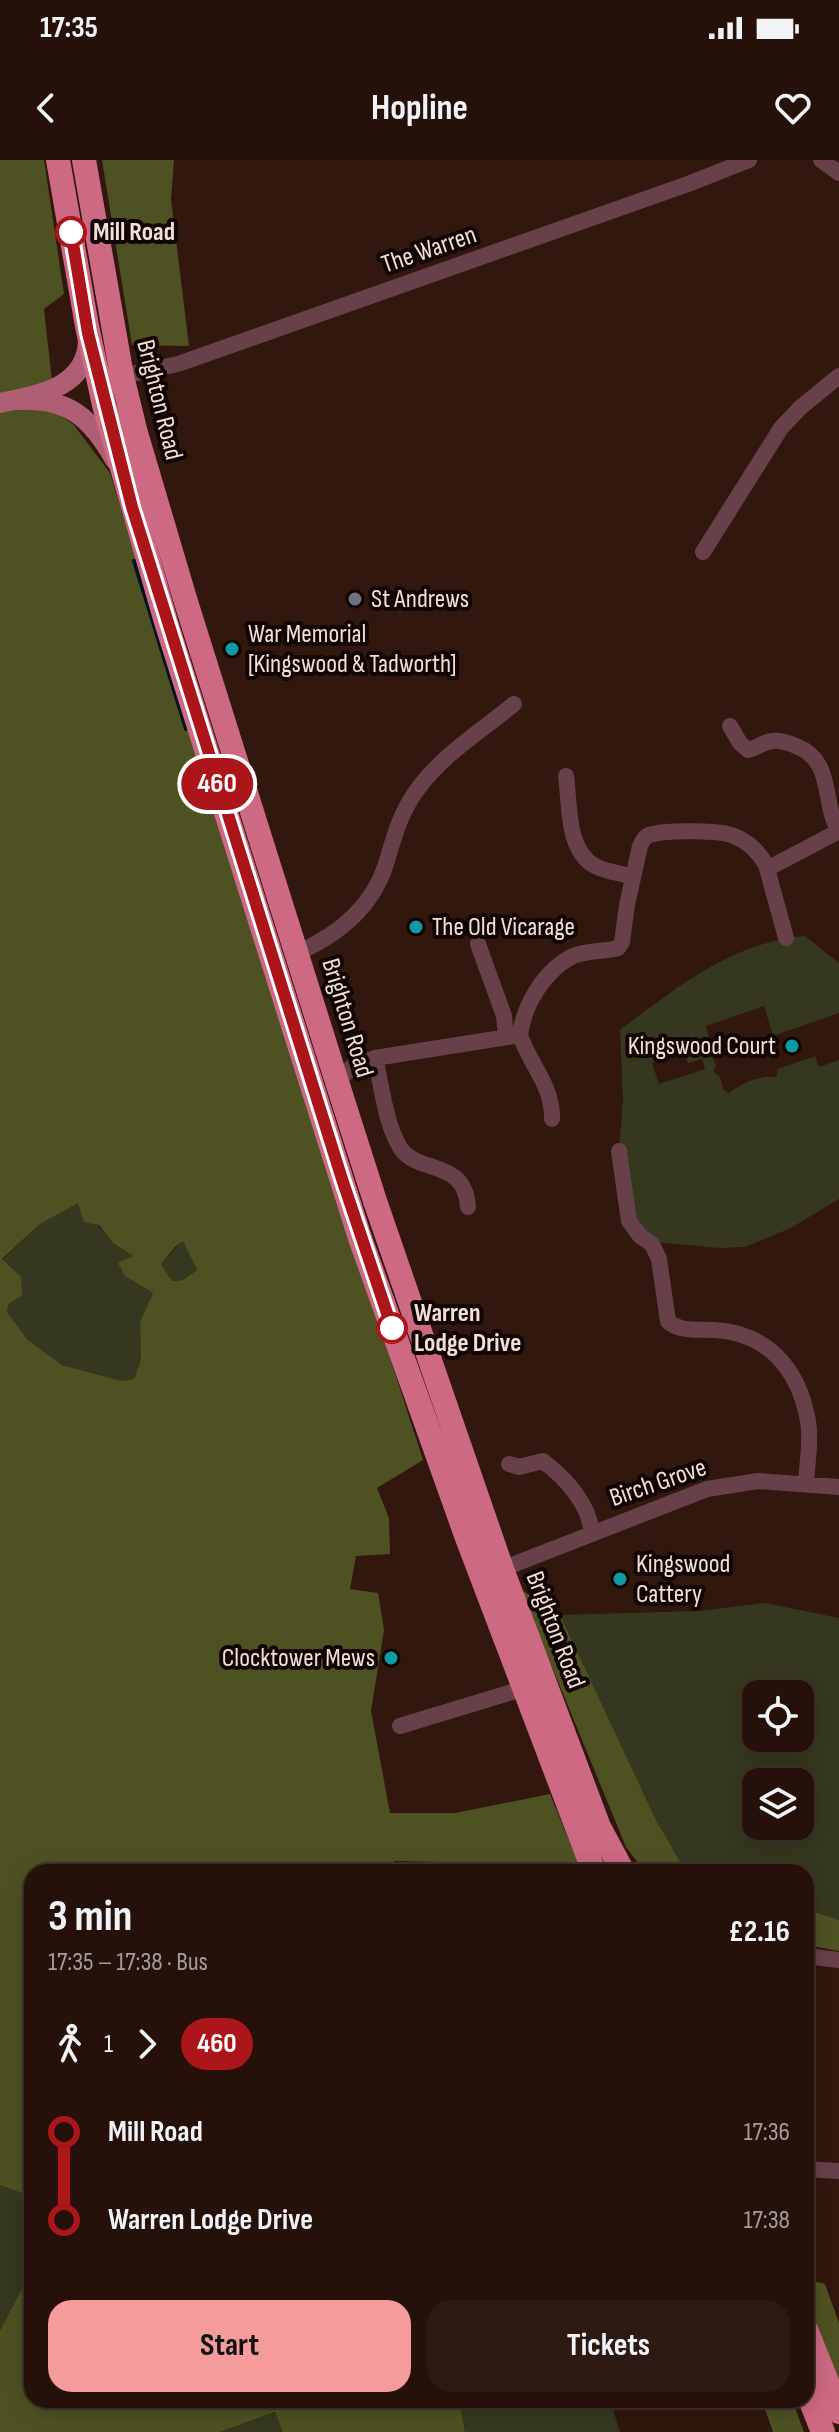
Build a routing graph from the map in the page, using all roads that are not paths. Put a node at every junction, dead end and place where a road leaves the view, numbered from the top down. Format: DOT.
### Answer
graph roads {
  1 [pos="58,160"];
  2 [pos="84,160"];
  3 [pos="749,160"];
  4 [pos="821,160"];
  5 [pos="839,173"];
  6 [pos="88,333"];
  7 [pos="122,376"];
  8 [pos="839,376"];
  9 [pos="8,402"];
  10 [pos="123,478"];
  11 [pos="703,552"];
  12 [pos="514,704"];
  13 [pos="730,726"];
  14 [pos="566,776"];
  15 [pos="839,831"];
  16 [pos="767,869"];
  17 [pos="633,877"];
  18 [pos="786,938"];
  19 [pos="478,944"];
  20 [pos="297,953"];
  21 [pos="513,1036"];
  22 [pos="375,1058"];
  23 [pos="337,1082"];
  24 [pos="552,1119"];
  25 [pos="619,1151"];
  26 [pos="468,1207"];
  27 [pos="509,1464"];
  28 [pos="806,1484"];
  29 [pos="839,1487"];
  30 [pos="592,1532"];
  31 [pos="502,1569"];
  32 [pos="525,1688"];
  33 [pos="400,1726"];
  34 [pos="591,1864"];
  35 [pos="619,1864"];
  36 [pos="814,1957"];
  37 [pos="839,1960"];
  38 [pos="814,2169"];
  39 [pos="839,2171"];
  40 [pos="814,2349"];
  41 [pos="814,2408"];
  42 [pos="839,2412"];
  43 [pos="823,2432"];
  1 -- 6 [label="highway, Brighton Road"];
  2 -- 7 [label="highway, Brighton Road"];
  3 -- 7 [label="street, The Warren"];
  4 -- 5 [label="street"];
  6 -- 9 [label="main road"];
  6 -- 10 [label="highway, Brighton Road"];
  7 -- 20 [label="highway, Brighton Road"];
  8 -- 11 [label="street"];
  9 -- 10 [label="main road"];
  10 -- 32 [label="highway, Brighton Road"];
  12 -- 20 [label="street"];
  13 -- 15 [label="street"];
  14 -- 17 [label="street"];
  15 -- 16 [label="street"];
  16 -- 17 [label="street"];
  16 -- 18 [label="street"];
  17 -- 21 [label="street"];
  19 -- 21 [label="street"];
  20 -- 23 [label="highway, Brighton Road"];
  21 -- 22 [label="street"];
  21 -- 24 [label="street"];
  22 -- 23 [label="street"];
  22 -- 26 [label="street"];
  23 -- 31 [label="highway, Brighton Road"];
  25 -- 28 [label="street"];
  27 -- 30 [label="street"];
  28 -- 29 [label="street, Birch Grove"];
  28 -- 30 [label="street, Birch Grove"];
  30 -- 31 [label="street, Birch Grove"];
  31 -- 35 [label="highway, Brighton Road"];
  32 -- 33 [label="street"];
  32 -- 34 [label="highway, Brighton Road"];
  36 -- 37 [label="street"];
  38 -- 39 [label="street"];
  40 -- 42 [label="highway"];
  41 -- 43 [label="highway"];
}
